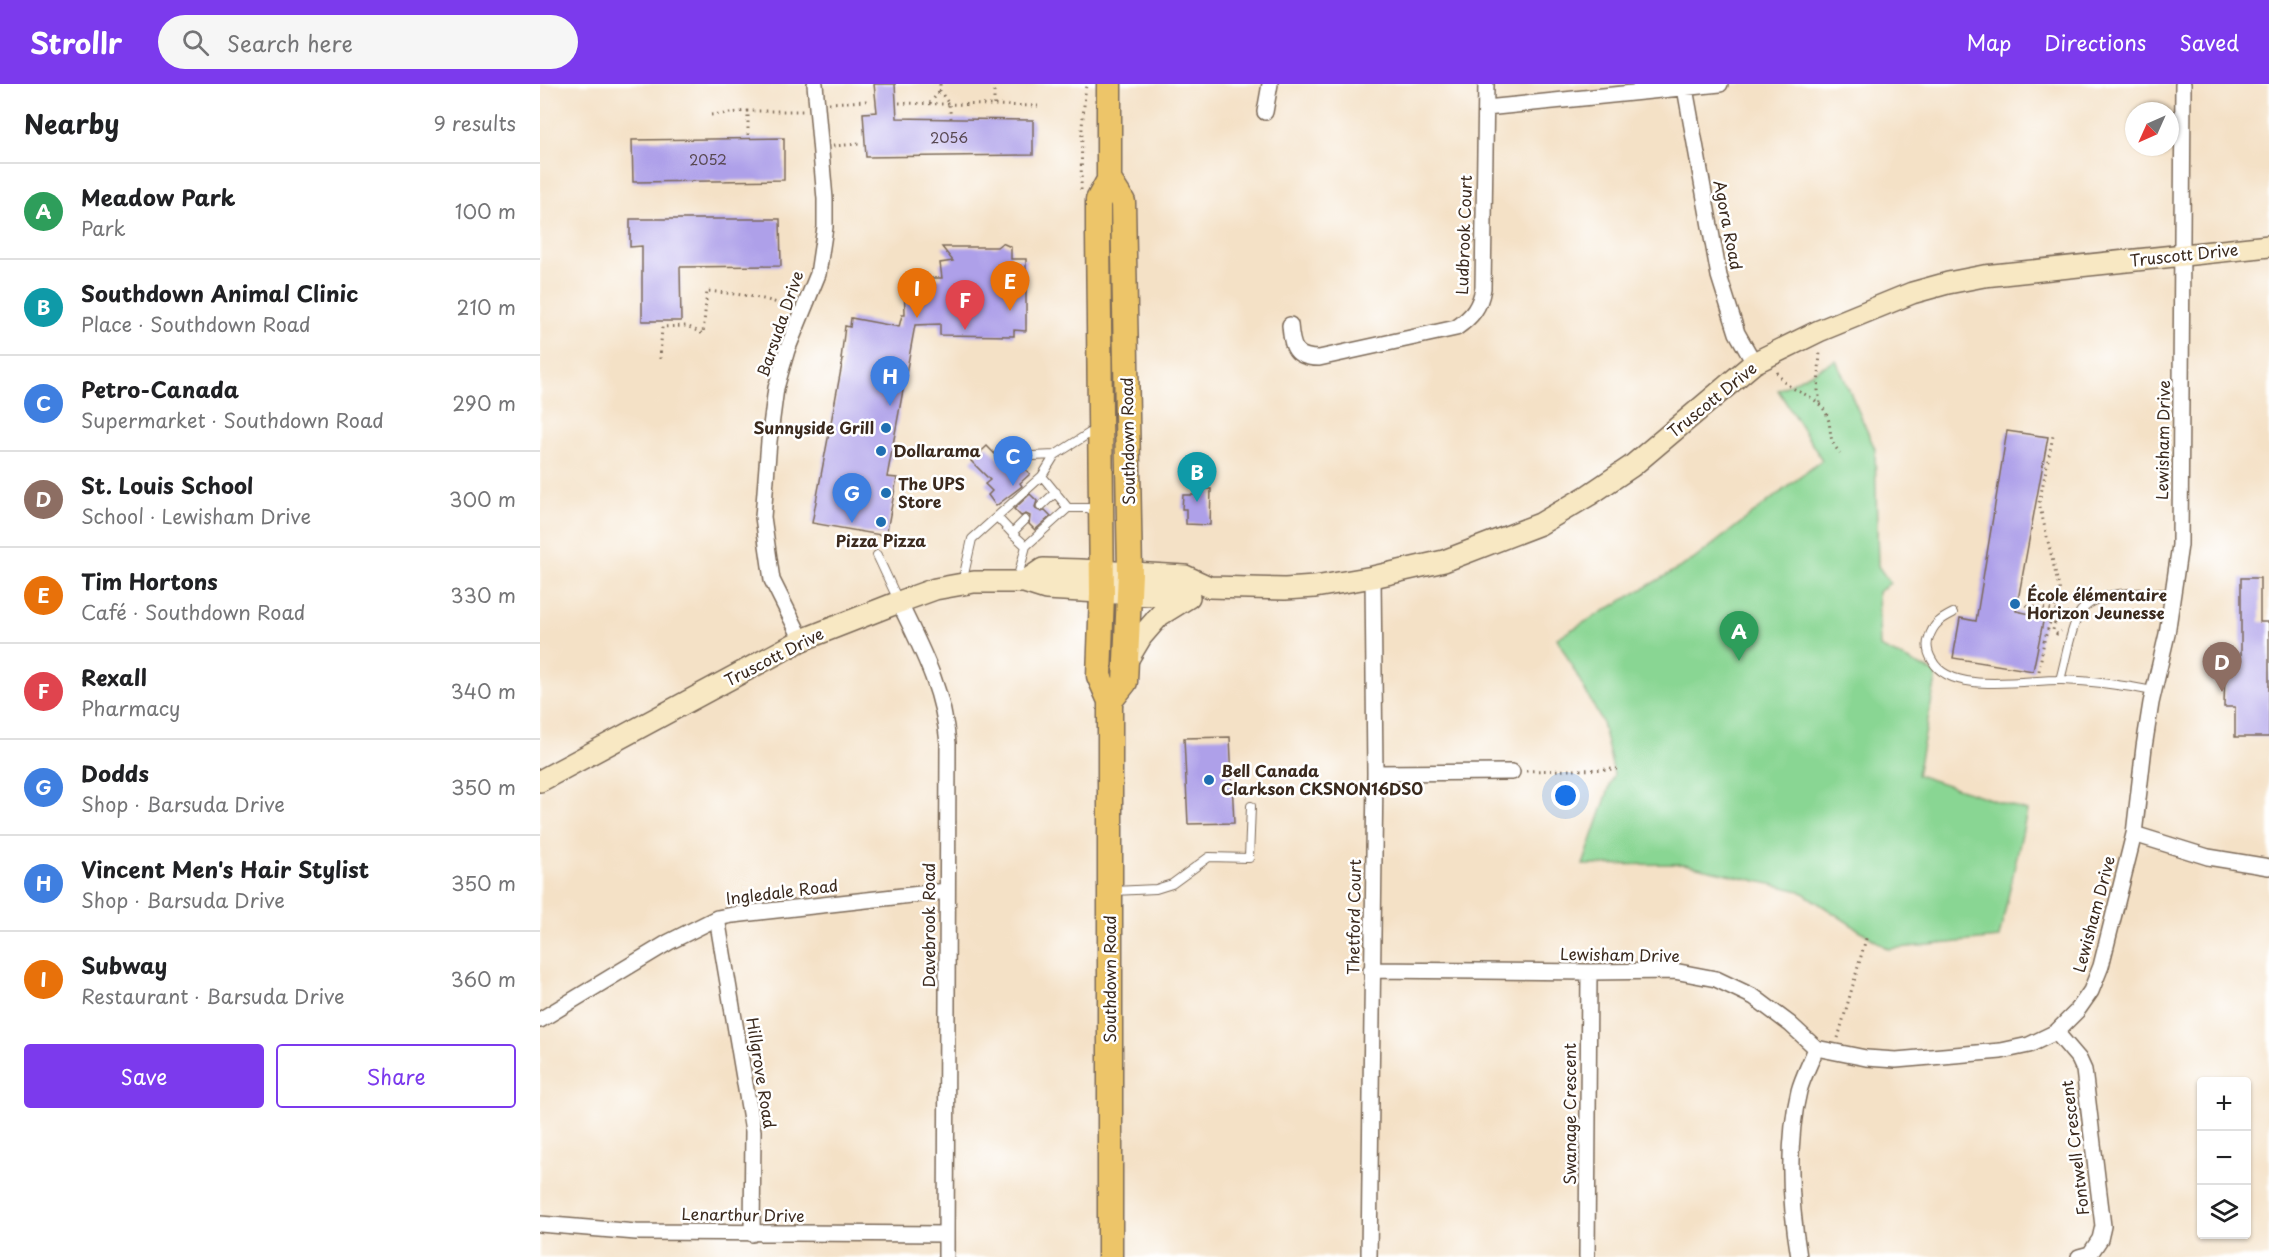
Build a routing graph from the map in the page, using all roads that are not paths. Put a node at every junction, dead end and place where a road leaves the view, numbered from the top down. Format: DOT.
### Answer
graph roads {
  1 [pos="815,84"];
  2 [pos="1109,84"];
  3 [pos="1270,84"];
  4 [pos="1486,84"];
  5 [pos="1720,84"];
  6 [pos="2183,84"];
  7 [pos="1685,88"];
  8 [pos="1486,108"];
  9 [pos="1265,112"];
  10 [pos="1109,180"];
  11 [pos="2269,246"];
  12 [pos="2183,255"];
  13 [pos="1290,325"];
  14 [pos="1761,359"];
  15 [pos="1100,427"];
  16 [pos="1055,455"];
  17 [pos="1010,457"];
  18 [pos="1042,476"];
  19 [pos="1056,492"];
  20 [pos="1041,506"];
  21 [pos="1068,508"];
  22 [pos="1101,515"];
  23 [pos="997,517"];
  24 [pos="1025,520"];
  25 [pos="1012,533"];
  26 [pos="1026,546"];
  27 [pos="878,555"];
  28 [pos="1373,577"];
  29 [pos="1020,582"];
  30 [pos="1102,582"];
  31 [pos="961,584"];
  32 [pos="1130,584"];
  33 [pos="1209,587"];
  34 [pos="2174,594"];
  35 [pos="1188,597"];
  36 [pos="899,602"];
  37 [pos="1953,613"];
  38 [pos="802,640"];
  39 [pos="1126,662"];
  40 [pos="2060,680"];
  41 [pos="2153,691"];
  42 [pos="1110,701"];
  43 [pos="1512,772"];
  44 [pos="1374,773"];
  45 [pos="540,781"];
  46 [pos="1251,806"];
  47 [pos="2134,834"];
  48 [pos="2269,867"];
  49 [pos="947,891"];
  50 [pos="1109,891"];
  51 [pos="717,918"];
  52 [pos="1371,970"];
  53 [pos="1589,972"];
  54 [pos="540,1020"];
  55 [pos="2056,1032"];
  56 [pos="1816,1048"];
  57 [pos="540,1224"];
  58 [pos="752,1234"];
  59 [pos="946,1234"];
  60 [pos="946,1257"];
  61 [pos="1110,1257"];
  62 [pos="1369,1257"];
  63 [pos="1587,1257"];
  64 [pos="1799,1257"];
  65 [pos="2079,1257"];
  1 -- 38 [label="street, Barsuda Drive"];
  2 -- 10 [label="main road, Southdown Road"];
  3 -- 9 [label="street"];
  4 -- 8 [label="street, Ludbrook Court"];
  5 -- 7 [label="street"];
  6 -- 12 [label="street, Lewisham Drive"];
  7 -- 8 [label="street"];
  7 -- 14 [label="street, Agora Road"];
  8 -- 13 [label="street, Ludbrook Court"];
  10 -- 15 [label="main road, Southdown Road"];
  10 -- 32 [label="main road, Southdown Road"];
  11 -- 12 [label="street, Truscott Drive"];
  12 -- 14 [label="street, Truscott Drive"];
  12 -- 34 [label="street, Lewisham Drive"];
  14 -- 28 [label="street, Truscott Drive"];
  15 -- 16 [label="lane"];
  15 -- 22 [label="main road, Southdown Road"];
  16 -- 17 [label="lane"];
  16 -- 18 [label="lane"];
  18 -- 19 [label="lane"];
  18 -- 23 [label="lane"];
  19 -- 20 [label="lane"];
  19 -- 21 [label="lane"];
  21 -- 22 [label="lane"];
  21 -- 26 [label="lane"];
  22 -- 30 [label="main road, Southdown Road"];
  23 -- 25 [label="lane"];
  23 -- 31 [label="lane"];
  24 -- 25 [label="lane"];
  25 -- 26 [label="lane"];
  26 -- 29 [label="lane"];
  27 -- 36 [label="lane"];
  28 -- 33 [label="street, Truscott Drive"];
  28 -- 44 [label="street, Thetford Court"];
  29 -- 30 [label="street, Truscott Drive"];
  29 -- 31 [label="street, Truscott Drive"];
  30 -- 32 [label="street, Truscott Drive"];
  30 -- 42 [label="main road, Southdown Road"];
  31 -- 36 [label="street, Truscott Drive"];
  32 -- 33 [label="street, Truscott Drive"];
  32 -- 35 [label="street, Truscott Drive"];
  32 -- 39 [label="main road, Southdown Road"];
  33 -- 35 [label="street, Truscott Drive"];
  34 -- 40 [label="lane"];
  34 -- 41 [label="street, Lewisham Drive"];
  35 -- 39 [label="street"];
  36 -- 38 [label="street, Truscott Drive"];
  36 -- 49 [label="street, Davebrook Road"];
  37 -- 40 [label="lane"];
  38 -- 45 [label="street, Truscott Drive"];
  39 -- 42 [label="main road, Southdown Road"];
  40 -- 41 [label="lane"];
  41 -- 47 [label="street, Lewisham Drive"];
  42 -- 50 [label="main road, Southdown Road"];
  43 -- 44 [label="street"];
  44 -- 52 [label="street, Thetford Court"];
  46 -- 50 [label="lane"];
  47 -- 48 [label="street"];
  47 -- 55 [label="street, Lewisham Drive"];
  49 -- 51 [label="street, Ingledale Road"];
  49 -- 59 [label="street, Davebrook Road"];
  50 -- 61 [label="main road, Southdown Road"];
  51 -- 54 [label="street, Ingledale Road"];
  51 -- 58 [label="street, Hillgrove Road"];
  52 -- 53 [label="street, Lewisham Drive"];
  52 -- 62 [label="street, Thetford Court"];
  53 -- 56 [label="street, Lewisham Drive"];
  53 -- 63 [label="street, Swanage Crescent"];
  55 -- 56 [label="street, Lewisham Drive"];
  55 -- 65 [label="street, Fontwell Crescent"];
  56 -- 64 [label="street"];
  57 -- 58 [label="street, Lenarthur Drive"];
  58 -- 59 [label="street, Lenarthur Drive"];
  59 -- 60 [label="street, Davebrook Road"];
}
